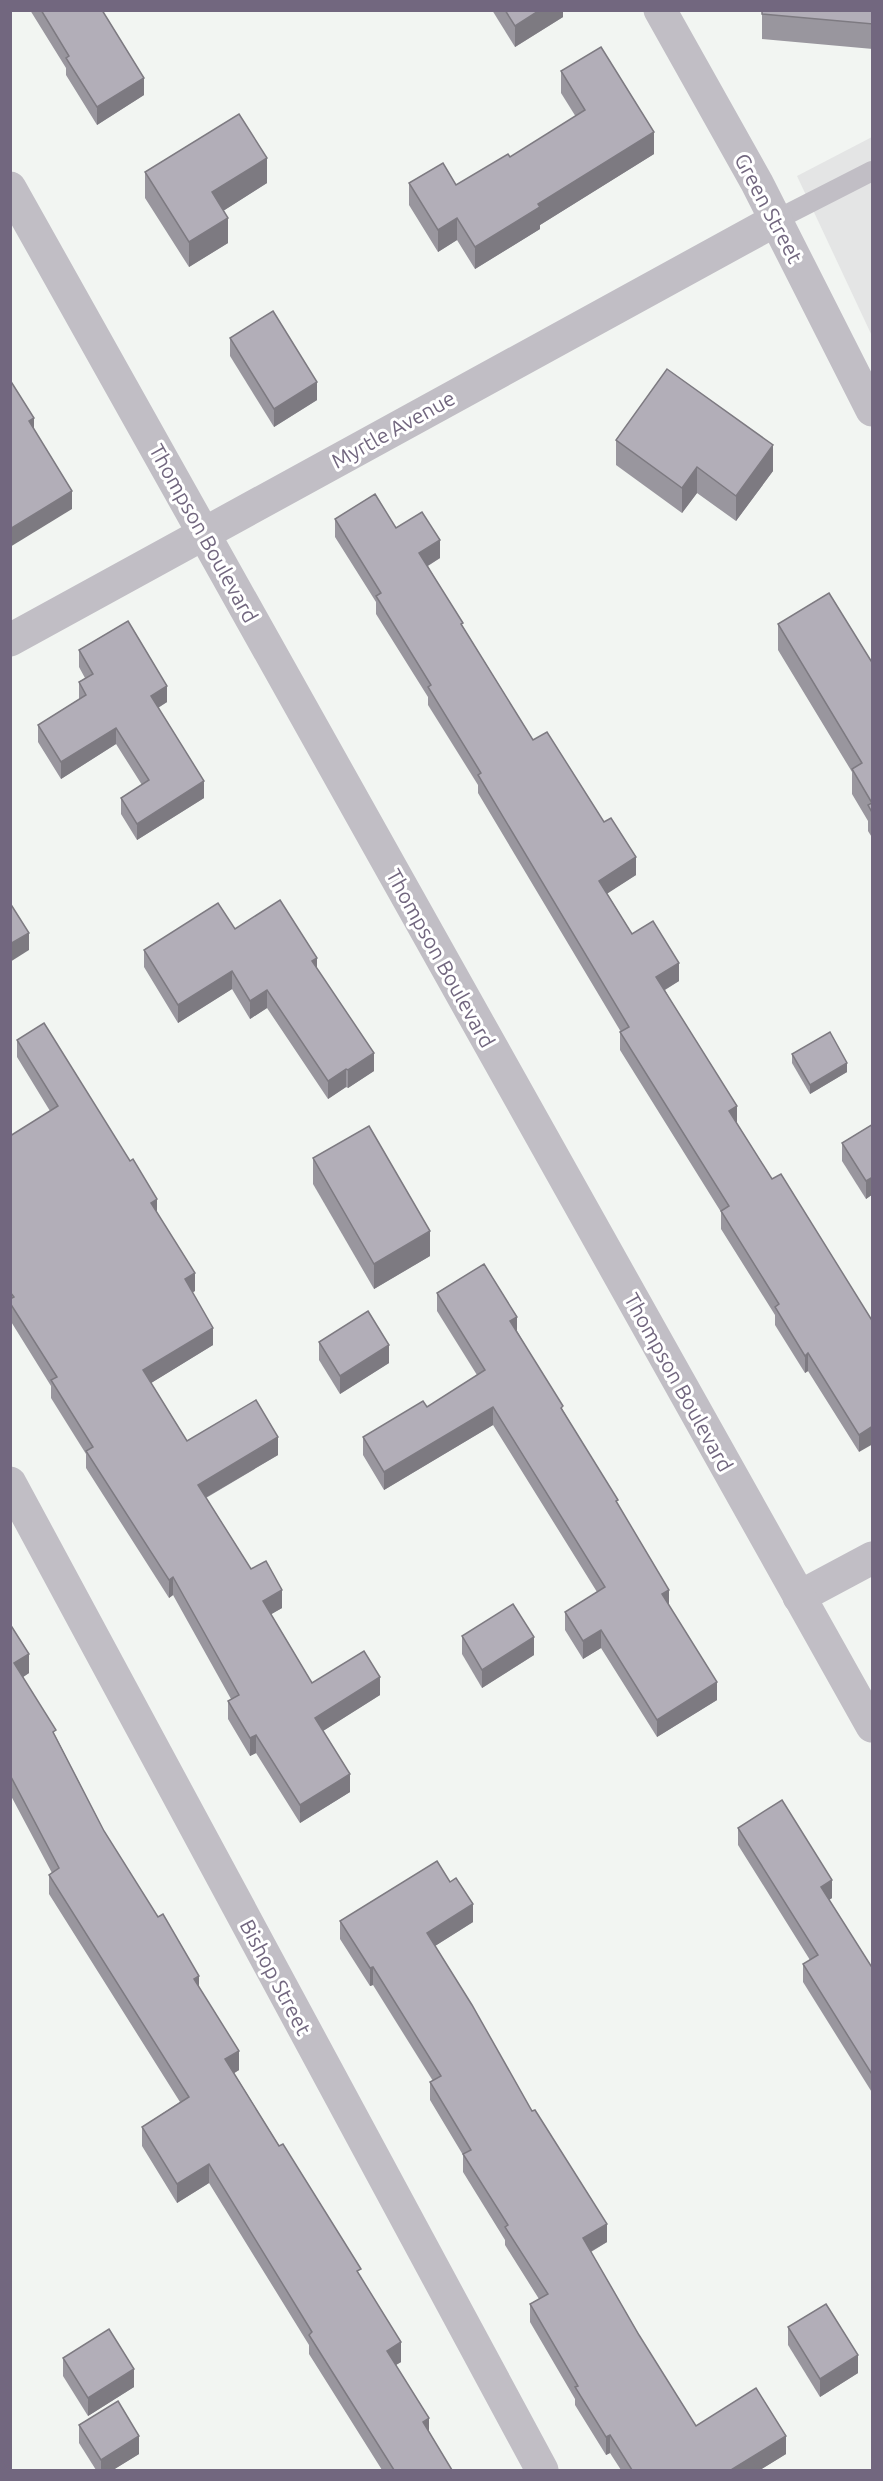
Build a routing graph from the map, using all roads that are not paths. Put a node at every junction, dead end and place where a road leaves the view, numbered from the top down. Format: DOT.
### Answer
graph roads {
  1 [pos="660,10"];
  2 [pos="873,171"];
  3 [pos="10,188"];
  4 [pos="777,220"];
  5 [pos="873,410"];
  6 [pos="203,533"];
  7 [pos="10,640"];
  8 [pos="10,1483"];
  9 [pos="873,1558"];
  10 [pos="799,1597"];
  11 [pos="873,1726"];
  12 [pos="542,2470"];
  1 -- 4 [label="street, Green Street"];
  2 -- 4 [label="lane"];
  3 -- 6 [label="street, Thompson Boulevard"];
  4 -- 5 [label="street, Green Street"];
  4 -- 6 [label="street, Myrtle Avenue"];
  6 -- 7 [label="street, Myrtle Avenue"];
  6 -- 10 [label="street, Thompson Boulevard"];
  8 -- 12 [label="street, Bishop Street"];
  9 -- 10 [label="street"];
  10 -- 11 [label="street, Thompson Boulevard"];
}
